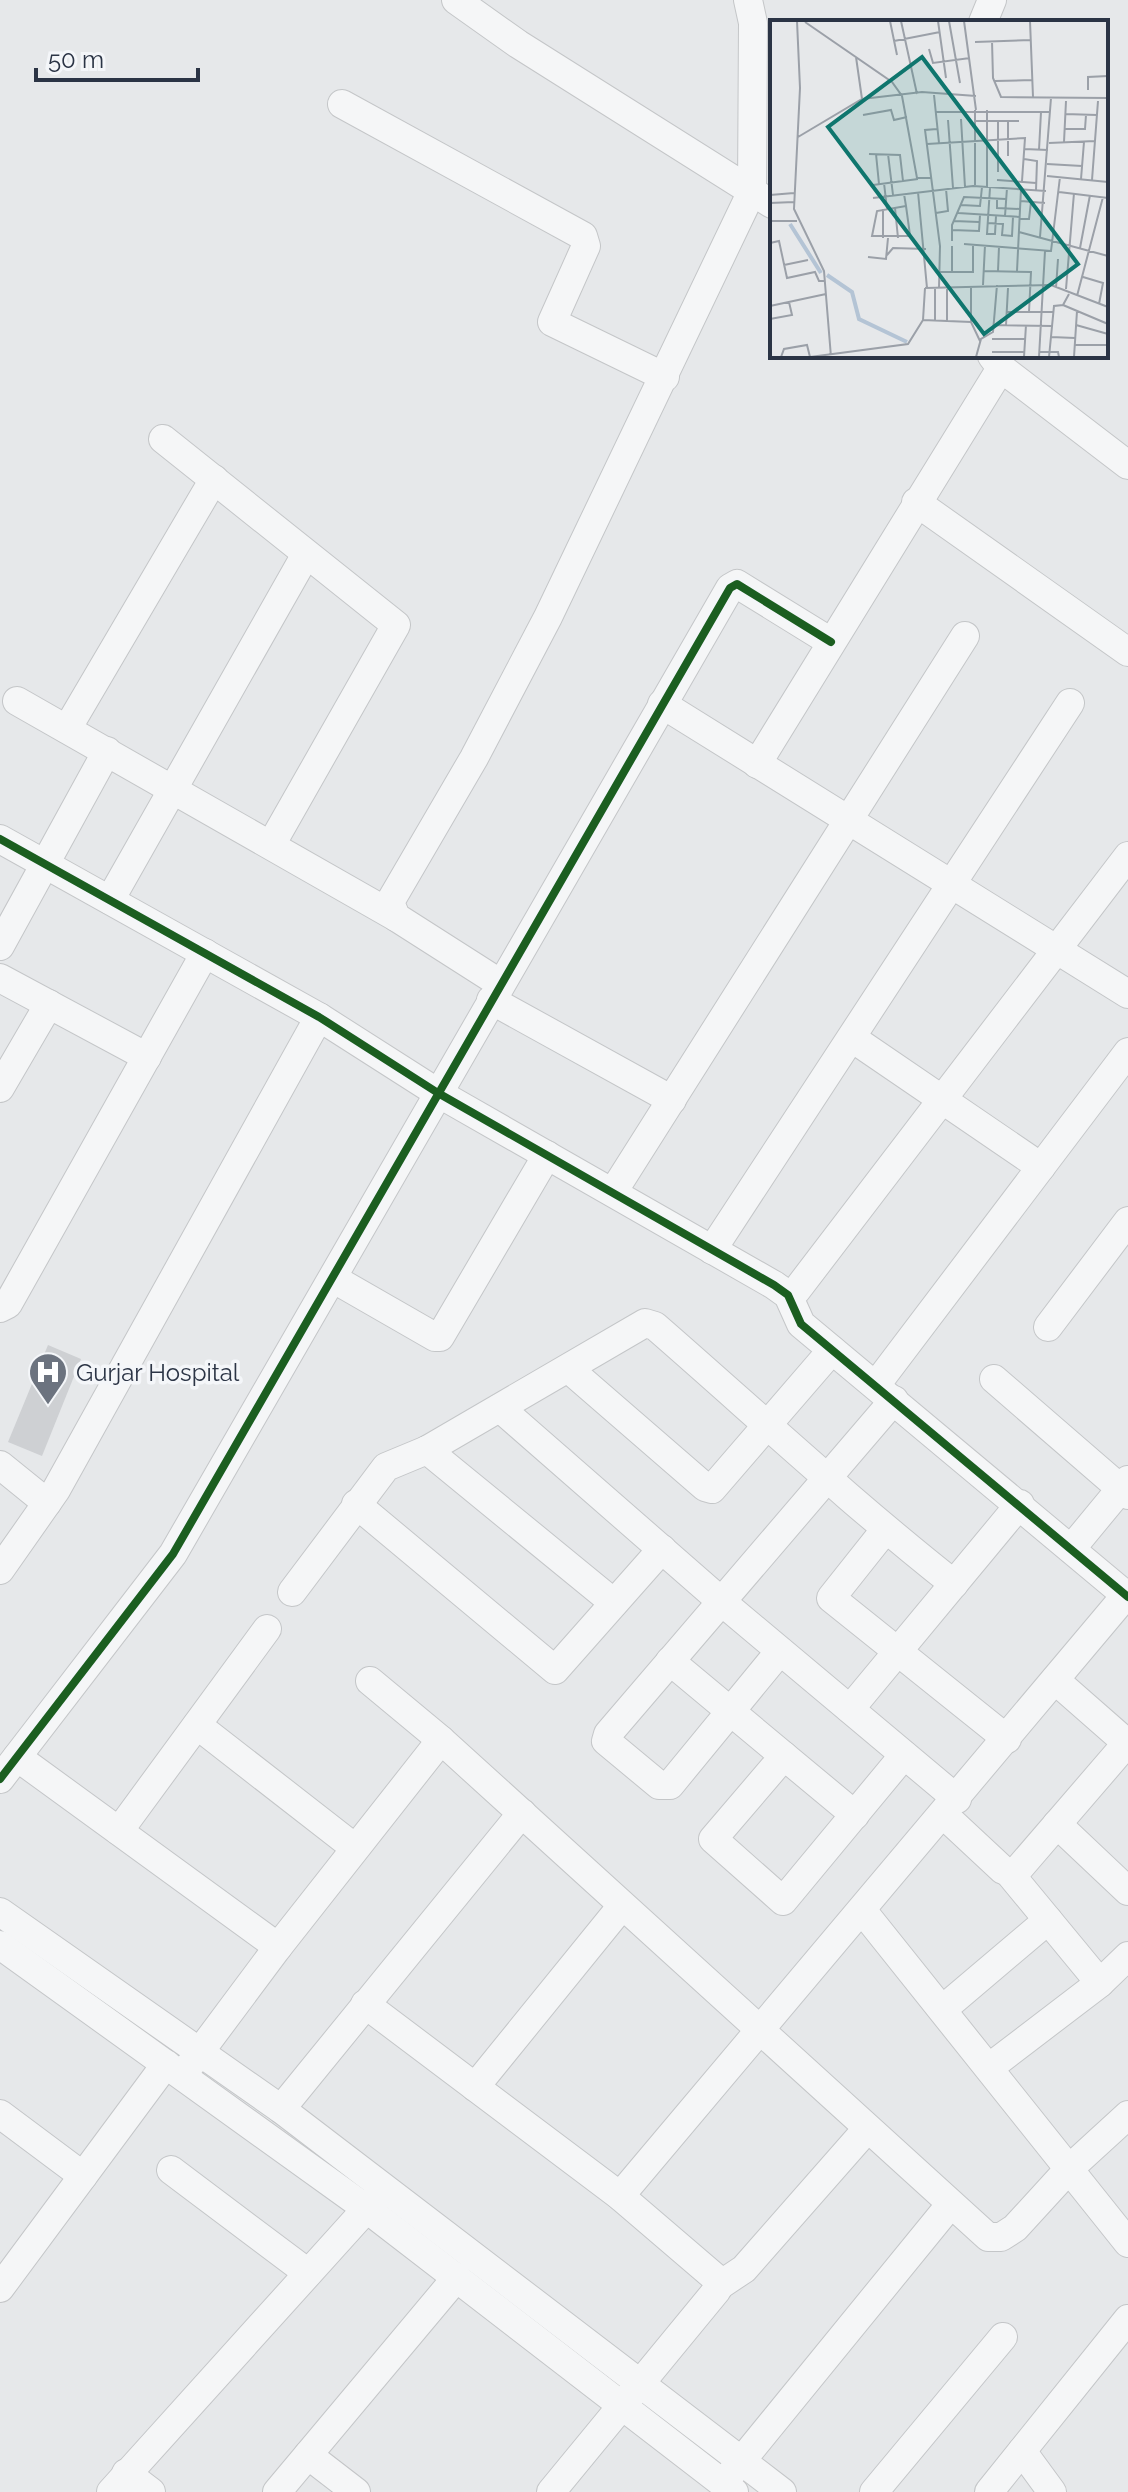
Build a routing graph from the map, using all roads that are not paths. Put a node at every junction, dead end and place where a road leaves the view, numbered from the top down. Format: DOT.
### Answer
graph roads {
  1 [pos="456,0"];
  2 [pos="748,0"];
  3 [pos="992,0"];
  4 [pos="984,20"];
  5 [pos="342,104"];
  6 [pos="762,198"];
  7 [pos="996,362"];
  8 [pos="665,377"];
  9 [pos="163,439"];
  10 [pos="1128,465"];
  11 [pos="214,479"];
  12 [pos="916,502"];
  13 [pos="305,556"];
  14 [pos="965,636"];
  15 [pos="831,642"];
  16 [pos="1128,652"];
  17 [pos="17,701"];
  18 [pos="1070,703"];
  19 [pos="662,704"];
  20 [pos="67,729"];
  21 [pos="107,751"];
  22 [pos="757,764"];
  23 [pos="174,789"];
  24 [pos="849,821"];
  25 [pos="0,839"];
  26 [pos="271,845"];
  27 [pos="1128,856"];
  28 [pos="46,865"];
  29 [pos="952,884"];
  30 [pos="110,900"];
  31 [pos="396,917"];
  32 [pos="0,946"];
  33 [pos="1058,950"];
  34 [pos="205,953"];
  35 [pos="0,978"];
  36 [pos="496,992"];
  37 [pos="1128,994"];
  38 [pos="49,1004"];
  39 [pos="319,1017"];
  40 [pos="852,1038"];
  41 [pos="1128,1052"];
  42 [pos="147,1057"];
  43 [pos="0,1088"];
  44 [pos="438,1093"];
  45 [pos="672,1100"];
  46 [pos="942,1101"];
  47 [pos="547,1155"];
  48 [pos="1041,1167"];
  49 [pos="613,1192"];
  50 [pos="1128,1221"];
  51 [pos="712,1250"];
  52 [pos="334,1279"];
  53 [pos="791,1303"];
  54 [pos="0,1308"];
  55 [pos="1048,1327"];
  56 [pos="832,1350"];
  57 [pos="570,1370"];
  58 [pos="994,1379"];
  59 [pos="885,1393"];
  60 [pos="500,1408"];
  61 [pos="769,1425"];
  62 [pos="427,1450"];
  63 [pos="0,1465"];
  64 [pos="826,1480"];
  65 [pos="1126,1488"];
  66 [pos="47,1503"];
  67 [pos="356,1504"];
  68 [pos="1020,1504"];
  69 [pos="885,1530"];
  70 [pos="662,1549"];
  71 [pos="1071,1549"];
  72 [pos="0,1570"];
  73 [pos="954,1584"];
  74 [pos="292,1592"];
  75 [pos="1127,1596"];
  76 [pos="722,1602"];
  77 [pos="614,1603"];
  78 [pos="267,1629"];
  79 [pos="780,1651"];
  80 [pos="897,1652"];
  81 [pos="670,1661"];
  82 [pos="1055,1680"];
  83 [pos="370,1681"];
  84 [pos="850,1709"];
  85 [pos="730,1711"];
  86 [pos="197,1725"];
  87 [pos="1007,1739"];
  88 [pos="441,1740"];
  89 [pos="1128,1743"];
  90 [pos="904,1755"];
  91 [pos="784,1756"];
  92 [pos="17,1757"];
  93 [pos="0,1779"];
  94 [pos="951,1807"];
  95 [pos="522,1813"];
  96 [pos="855,1815"];
  97 [pos="1057,1824"];
  98 [pos="119,1831"];
  99 [pos="355,1848"];
  100 [pos="1010,1874"];
  101 [pos="1128,1891"];
  102 [pos="621,1907"];
  103 [pos="862,1910"];
  104 [pos="0,1912"];
  105 [pos="1048,1920"];
  106 [pos="0,1945"];
  107 [pos="278,1947"];
  108 [pos="1128,1956"];
  109 [pos="1100,1983"];
  110 [pos="365,2004"];
  111 [pos="943,2009"];
  112 [pos="759,2029"];
  113 [pos="201,2050"];
  114 [pos="990,2067"];
  115 [pos="174,2070"];
  116 [pos="475,2087"];
  117 [pos="281,2109"];
  118 [pos="0,2115"];
  119 [pos="1128,2115"];
  120 [pos="867,2129"];
  121 [pos="1069,2169"];
  122 [pos="171,2170"];
  123 [pos="83,2176"];
  124 [pos="620,2196"];
  125 [pos="376,2198"];
  126 [pos="950,2205"];
  127 [pos="1128,2243"];
  128 [pos="308,2273"];
  129 [pos="457,2277"];
  130 [pos="720,2285"];
  131 [pos="0,2288"];
  132 [pos="1128,2319"];
  133 [pos="1003,2337"];
  134 [pos="642,2383"];
  135 [pos="623,2406"];
  136 [pos="1022,2451"];
  137 [pos="308,2455"];
  138 [pos="118,2482"];
  139 [pos="728,2482"];
  140 [pos="151,2492"];
  141 [pos="277,2492"];
  142 [pos="356,2492"];
  143 [pos="551,2492"];
  144 [pos="782,2492"];
  145 [pos="874,2492"];
  146 [pos="989,2492"];
  147 [pos="1052,2492"];
  1 -- 6 [label="street"];
  2 -- 6 [label="street"];
  3 -- 4 [label="street"];
  5 -- 8 [label="street"];
  6 -- 8 [label="street"];
  7 -- 10 [label="street"];
  7 -- 12 [label="street"];
  8 -- 31 [label="street"];
  9 -- 11 [label="street"];
  11 -- 13 [label="street"];
  11 -- 20 [label="street"];
  12 -- 15 [label="street"];
  12 -- 16 [label="street"];
  13 -- 23 [label="street"];
  13 -- 26 [label="street"];
  14 -- 24 [label="street"];
  15 -- 19 [label="street"];
  15 -- 22 [label="street"];
  17 -- 20 [label="street"];
  18 -- 29 [label="street"];
  19 -- 22 [label="street"];
  19 -- 36 [label="street"];
  20 -- 21 [label="street"];
  21 -- 23 [label="street"];
  21 -- 28 [label="street"];
  22 -- 24 [label="street"];
  23 -- 26 [label="street"];
  23 -- 30 [label="street"];
  24 -- 29 [label="street"];
  24 -- 45 [label="street"];
  25 -- 28 [label="street"];
  26 -- 31 [label="street"];
  27 -- 33 [label="street"];
  28 -- 30 [label="street"];
  28 -- 32 [label="street"];
  29 -- 33 [label="street"];
  29 -- 40 [label="street"];
  30 -- 34 [label="street"];
  31 -- 36 [label="street"];
  33 -- 37 [label="street"];
  33 -- 46 [label="street"];
  34 -- 39 [label="street"];
  34 -- 42 [label="street"];
  35 -- 38 [label="street"];
  36 -- 44 [label="street"];
  36 -- 45 [label="street"];
  38 -- 42 [label="street"];
  38 -- 43 [label="street"];
  39 -- 44 [label="street"];
  39 -- 66 [label="street"];
  40 -- 46 [label="street"];
  40 -- 51 [label="street"];
  41 -- 48 [label="street"];
  42 -- 54 [label="street"];
  44 -- 47 [label="street"];
  44 -- 52 [label="street"];
  45 -- 49 [label="street"];
  46 -- 48 [label="street"];
  46 -- 53 [label="street"];
  47 -- 49 [label="street"];
  47 -- 52 [label="street"];
  48 -- 59 [label="street"];
  49 -- 51 [label="street"];
  50 -- 55 [label="street"];
  51 -- 53 [label="street"];
  52 -- 92 [label="street"];
  53 -- 56 [label="street"];
  56 -- 59 [label="street"];
  56 -- 61 [label="street"];
  57 -- 60 [label="street"];
  57 -- 61 [label="street"];
  57 -- 61 [label="street"];
  58 -- 65 [label="street"];
  59 -- 64 [label="street"];
  59 -- 68 [label="street"];
  60 -- 62 [label="street"];
  60 -- 70 [label="street"];
  61 -- 64 [label="street"];
  62 -- 67 [label="street"];
  62 -- 77 [label="street"];
  63 -- 66 [label="street"];
  64 -- 69 [label="street"];
  64 -- 76 [label="street"];
  65 -- 71 [label="street"];
  66 -- 72 [label="street"];
  67 -- 74 [label="street"];
  67 -- 77 [label="street"];
  68 -- 71 [label="street"];
  68 -- 73 [label="street"];
  69 -- 73 [label="street"];
  69 -- 80 [label="street"];
  70 -- 76 [label="street"];
  70 -- 77 [label="street"];
  71 -- 75 [label="street"];
  73 -- 80 [label="street"];
  75 -- 82 [label="street"];
  76 -- 79 [label="street"];
  76 -- 81 [label="street"];
  78 -- 86 [label="street"];
  79 -- 84 [label="street"];
  79 -- 85 [label="street"];
  80 -- 84 [label="street"];
  80 -- 87 [label="street"];
  81 -- 85 [label="street"];
  81 -- 85 [label="street"];
  82 -- 87 [label="street"];
  82 -- 89 [label="street"];
  83 -- 88 [label="street"];
  84 -- 90 [label="street"];
  85 -- 91 [label="street"];
  86 -- 98 [label="street"];
  86 -- 99 [label="street"];
  87 -- 94 [label="street"];
  88 -- 95 [label="street"];
  88 -- 99 [label="street"];
  89 -- 97 [label="street"];
  90 -- 94 [label="street"];
  90 -- 96 [label="street"];
  91 -- 96 [label="street"];
  91 -- 96 [label="street"];
  92 -- 93 [label="street"];
  92 -- 98 [label="street"];
  94 -- 100 [label="street"];
  94 -- 103 [label="street"];
  95 -- 102 [label="street"];
  95 -- 110 [label="street"];
  97 -- 100 [label="street"];
  97 -- 101 [label="street"];
  98 -- 107 [label="street"];
  99 -- 107 [label="street"];
  100 -- 105 [label="street"];
  102 -- 112 [label="street"];
  102 -- 116 [label="street"];
  103 -- 111 [label="street"];
  103 -- 112 [label="street"];
  104 -- 113 [label="street"];
  105 -- 109 [label="street"];
  105 -- 111 [label="street"];
  106 -- 115 [label="street"];
  107 -- 113 [label="street"];
  108 -- 109 [label="street"];
  109 -- 114 [label="street"];
  110 -- 116 [label="street"];
  110 -- 117 [label="street"];
  111 -- 114 [label="street"];
  112 -- 120 [label="street"];
  112 -- 124 [label="street"];
  113 -- 115 [label="street"];
  113 -- 117 [label="street"];
  114 -- 121 [label="street"];
  115 -- 123 [label="street"];
  115 -- 125 [label="street"];
  116 -- 124 [label="street"];
  117 -- 125 [label="street"];
  118 -- 123 [label="street"];
  119 -- 121 [label="street"];
  120 -- 126 [label="street"];
  120 -- 130 [label="street"];
  121 -- 126 [label="street"];
  121 -- 127 [label="street"];
  122 -- 128 [label="street"];
  123 -- 131 [label="street"];
  124 -- 130 [label="street"];
  125 -- 128 [label="street"];
  125 -- 129 [label="street"];
  125 -- 134 [label="street"];
  126 -- 139 [label="street"];
  128 -- 138 [label="street"];
  129 -- 135 [label="street"];
  129 -- 137 [label="street"];
  130 -- 134 [label="street"];
  132 -- 136 [label="street"];
  133 -- 145 [label="street"];
  134 -- 135 [label="street"];
  134 -- 139 [label="street"];
  135 -- 139 [label="street"];
  135 -- 143 [label="street"];
  136 -- 146 [label="street"];
  136 -- 147 [label="street"];
  137 -- 141 [label="street"];
  137 -- 142 [label="street"];
  138 -- 140 [label="street"];
  139 -- 144 [label="street"];
}
